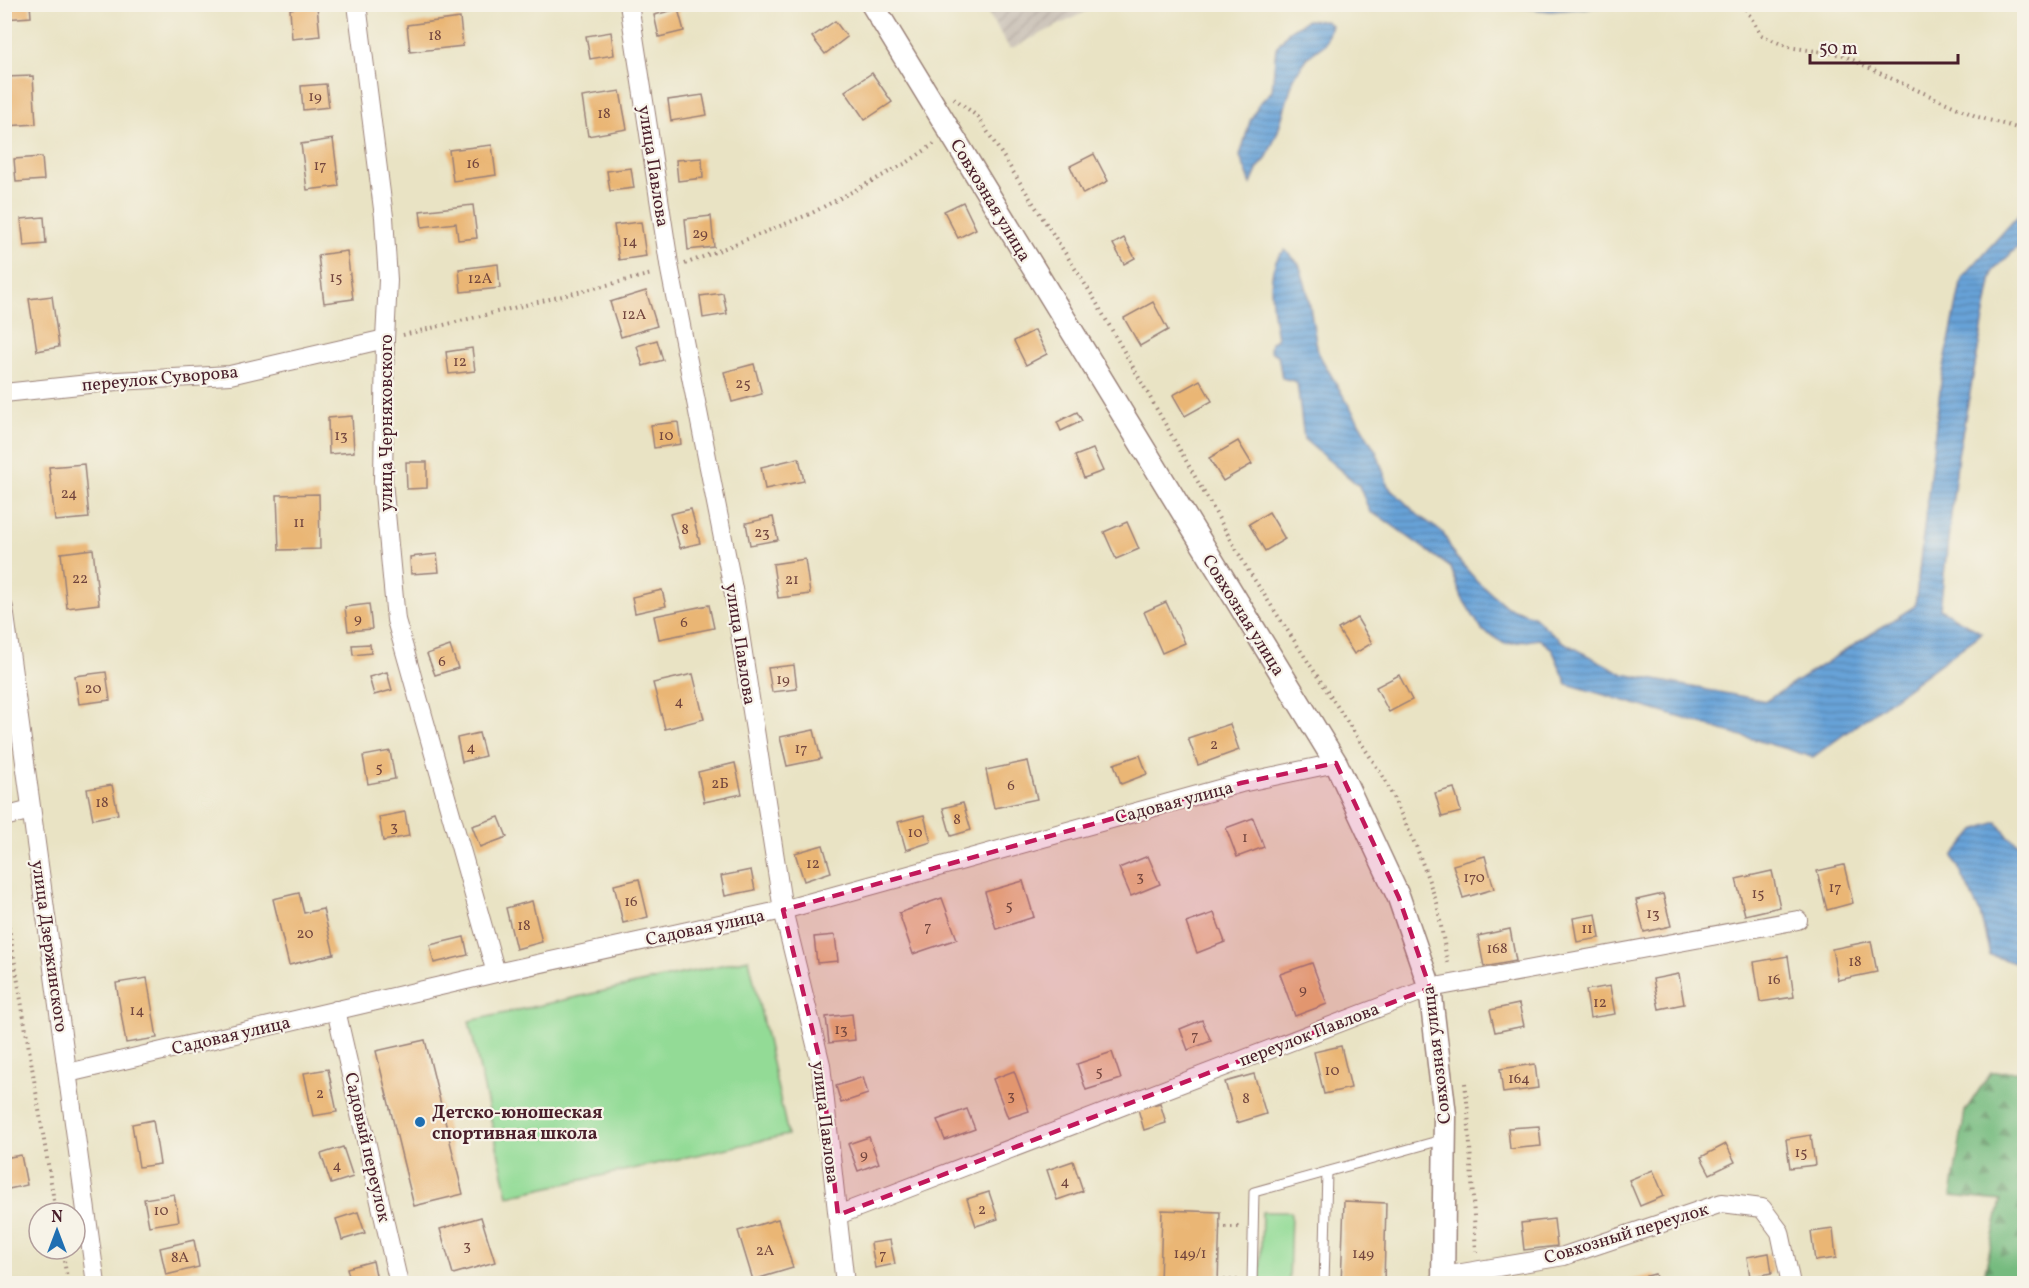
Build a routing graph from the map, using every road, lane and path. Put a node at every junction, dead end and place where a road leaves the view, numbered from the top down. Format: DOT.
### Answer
graph roads {
  1 [pos="357,4"];
  2 [pos="628,4"];
  3 [pos="872,4"];
  4 [pos="1743,4"];
  5 [pos="2025,127"];
  6 [pos="385,339"];
  7 [pos="4,393"];
  8 [pos="4,608"];
  9 [pos="1336,763"];
  10 [pos="31,810"];
  11 [pos="4,817"];
  12 [pos="4,897"];
  13 [pos="783,910"];
  14 [pos="1798,920"];
  15 [pos="496,973"];
  16 [pos="1430,988"];
  17 [pos="336,1010"];
  18 [pos="69,1073"];
  19 [pos="1445,1139"];
  20 [pos="1327,1172"];
  21 [pos="55,1201"];
  22 [pos="838,1215"];
  23 [pos="1220,1227"];
  24 [pos="1254,1227"];
  25 [pos="64,1261"];
  26 [pos="1218,1280"];
  27 [pos="1444,1280"];
  28 [pos="1252,1282"];
  29 [pos="68,1284"];
  30 [pos="96,1284"];
  31 [pos="399,1284"];
  32 [pos="845,1284"];
  33 [pos="1324,1284"];
  34 [pos="1791,1284"];
  1 -- 6 [label="street, улица Черняховского"];
  2 -- 13 [label="street, улица Павлова"];
  3 -- 9 [label="street, Совхозная улица"];
  4 -- 5 [label="path"];
  6 -- 7 [label="street, переулок Суворова"];
  6 -- 15 [label="street, улица Черняховского"];
  8 -- 10 [label="street, улица Дзержинского"];
  9 -- 13 [label="street, Садовая улица"];
  9 -- 16 [label="street, Совхозная улица"];
  10 -- 11 [label="street"];
  10 -- 18 [label="street, улица Дзержинского"];
  12 -- 21 [label="path"];
  13 -- 15 [label="street, Садовая улица"];
  13 -- 22 [label="street, улица Павлова"];
  14 -- 16 [label="street, переулок Павлова"];
  15 -- 17 [label="street, Садовая улица"];
  16 -- 19 [label="street, Совхозная улица"];
  16 -- 22 [label="street, переулок Павлова"];
  17 -- 18 [label="street, Садовая улица"];
  17 -- 31 [label="street, Садовый переулок"];
  18 -- 30 [label="street, улица Дзержинского"];
  19 -- 20 [label="lane"];
  19 -- 27 [label="street, Совхозная улица"];
  20 -- 24 [label="lane"];
  20 -- 33 [label="lane"];
  22 -- 32 [label="street, улица Павлова"];
  23 -- 24 [label="path"];
  24 -- 28 [label="lane"];
  25 -- 29 [label="path"];
  26 -- 28 [label="path"];
  27 -- 34 [label="street, Совхозный переулок"];
}
